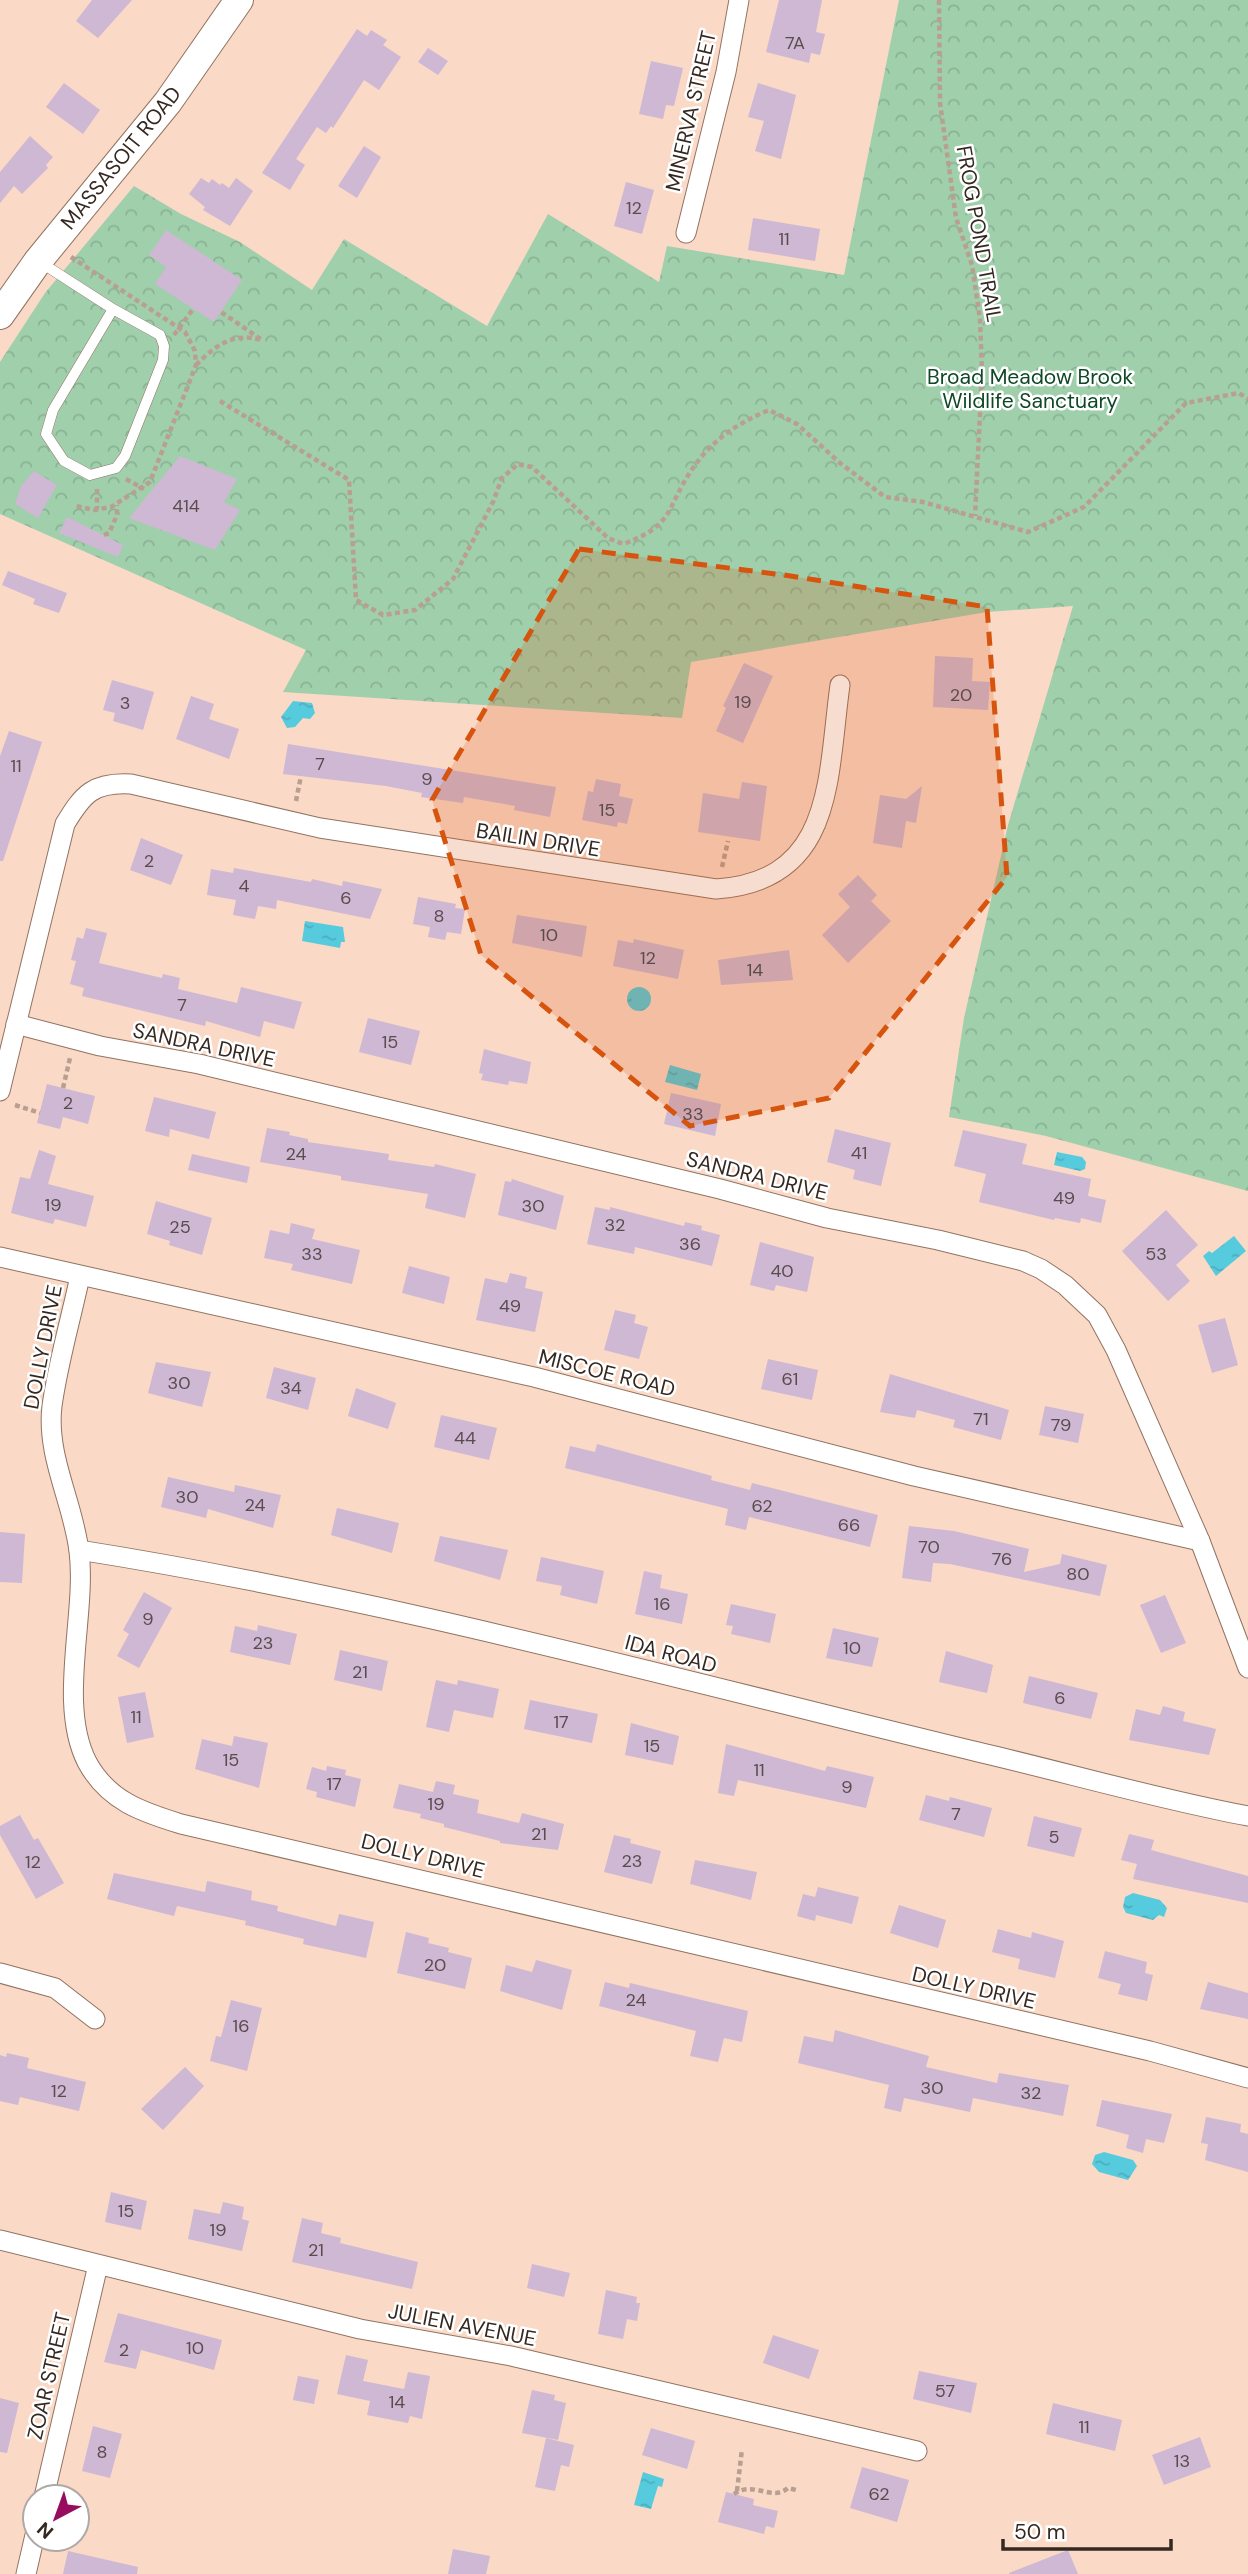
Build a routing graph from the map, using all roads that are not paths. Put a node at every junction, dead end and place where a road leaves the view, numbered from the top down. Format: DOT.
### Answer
graph roads {
  1 [pos="239,0"];
  2 [pos="739,0"];
  3 [pos="686,233"];
  4 [pos="38,261"];
  5 [pos="113,309"];
  6 [pos="0,315"];
  7 [pos="840,685"];
  8 [pos="16,1024"];
  9 [pos="0,1091"];
  10 [pos="0,1257"];
  11 [pos="80,1276"];
  12 [pos="1200,1541"];
  13 [pos="79,1550"];
  14 [pos="1248,1668"];
  15 [pos="1248,1815"];
  16 [pos="0,1973"];
  17 [pos="95,2019"];
  18 [pos="1248,2078"];
  19 [pos="0,2240"];
  20 [pos="98,2265"];
  21 [pos="917,2451"];
  22 [pos="47,2483"];
  23 [pos="31,2553"];
  24 [pos="26,2574"];
  1 -- 4 [label="main road, MASSASOIT ROAD"];
  2 -- 3 [label="street, MINERVA STREET"];
  4 -- 5 [label="lane"];
  4 -- 6 [label="main road, MASSASOIT ROAD"];
  5 -- 5 [label="lane"];
  7 -- 8 [label="street, BAILIN DRIVE"];
  8 -- 9 [label="street"];
  8 -- 12 [label="street, SANDRA DRIVE"];
  10 -- 11 [label="street, MISCOE ROAD"];
  11 -- 12 [label="street, MISCOE ROAD"];
  11 -- 13 [label="street, DOLLY DRIVE"];
  12 -- 14 [label="street, SANDRA DRIVE"];
  13 -- 15 [label="street, IDA ROAD"];
  13 -- 18 [label="street, DOLLY DRIVE"];
  16 -- 17 [label="street"];
  19 -- 20 [label="street, JULIEN AVENUE"];
  20 -- 21 [label="street, JULIEN AVENUE"];
  20 -- 22 [label="street, ZOAR STREET"];
  23 -- 24 [label="street"];
}
